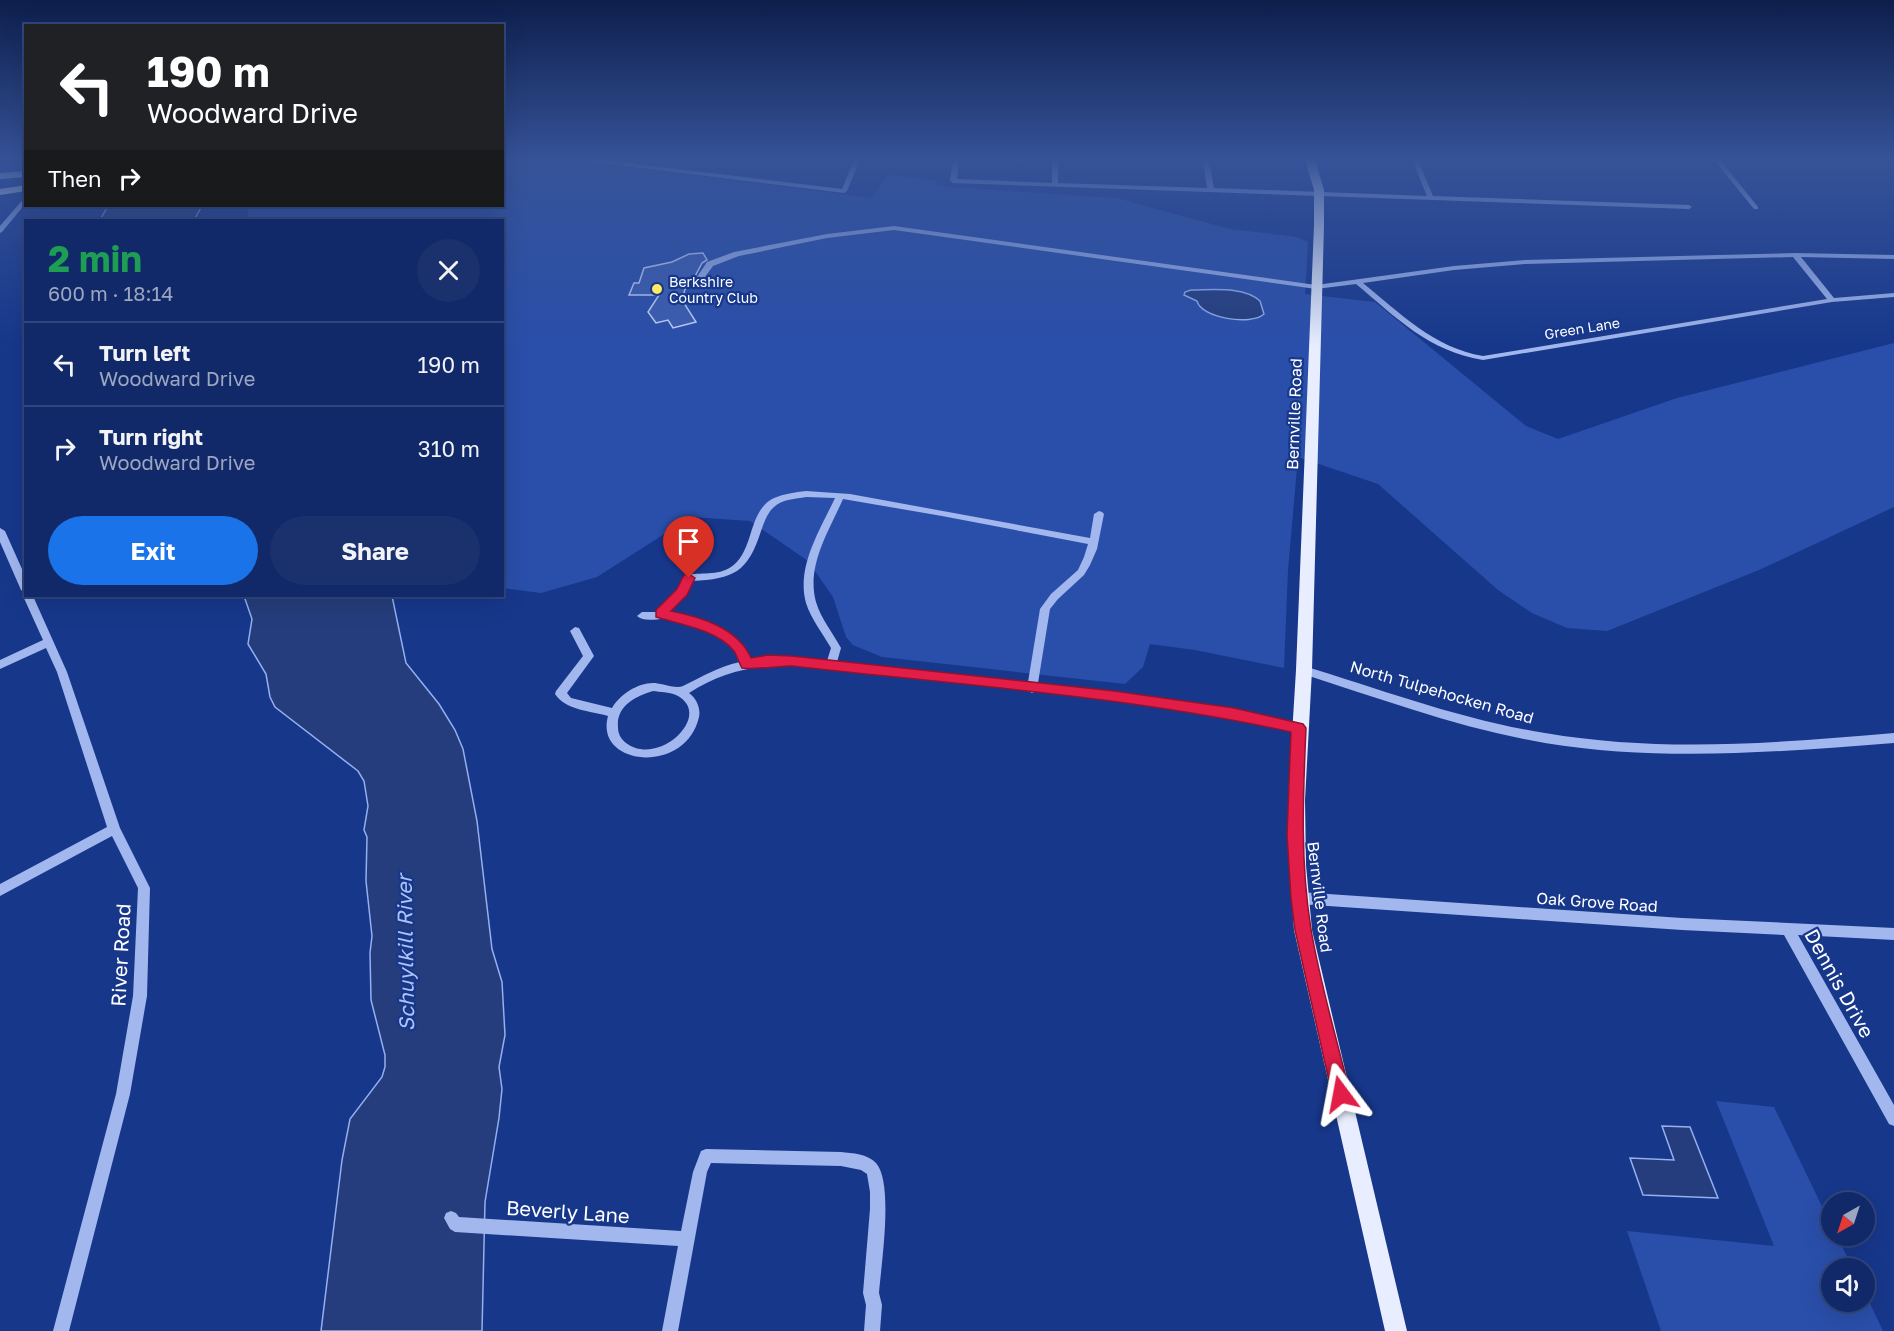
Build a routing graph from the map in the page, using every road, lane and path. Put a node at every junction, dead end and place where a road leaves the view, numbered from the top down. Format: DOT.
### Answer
graph roads {
  1 [pos="1318,222"];
  2 [pos="1795,255"];
  3 [pos="1894,257"];
  4 [pos="1359,282"];
  5 [pos="701,285"];
  6 [pos="1316,287"];
  7 [pos="1894,295"];
  8 [pos="1832,300"];
  9 [pos="840,496"];
  10 [pos="1099,514"];
  11 [pos="0,531"];
  12 [pos="1094,542"];
  13 [pos="24,585"];
  14 [pos="28,597"];
  15 [pos="661,613"];
  16 [pos="642,615"];
  17 [pos="575,631"];
  18 [pos="48,642"];
  19 [pos="746,664"];
  20 [pos="0,665"];
  21 [pos="831,665"];
  22 [pos="1304,670"];
  23 [pos="1032,689"];
  24 [pos="682,692"];
  25 [pos="614,713"];
  26 [pos="1298,728"];
  27 [pos="1894,738"];
  28 [pos="114,829"];
  29 [pos="0,890"];
  30 [pos="1299,898"];
  31 [pos="1788,929"];
  32 [pos="1894,934"];
  33 [pos="1894,1119"];
  34 [pos="451,1218"];
  35 [pos="687,1239"];
  36 [pos="61,1331"];
  37 [pos="670,1331"];
  38 [pos="872,1331"];
  39 [pos="1396,1331"];
  1 -- 6 [label="main road, Bernville Road"];
  2 -- 3 [label="street"];
  2 -- 4 [label="street"];
  2 -- 8 [label="street"];
  4 -- 6 [label="street"];
  4 -- 8 [label="street, Green Lane"];
  5 -- 6 [label="street"];
  6 -- 22 [label="main road, Bernville Road"];
  7 -- 8 [label="street, Green Lane"];
  9 -- 12 [label="street"];
  9 -- 15 [label="street"];
  9 -- 21 [label="street"];
  10 -- 12 [label="street"];
  11 -- 13 [label="street"];
  12 -- 23 [label="street"];
  14 -- 18 [label="street, River Road"];
  15 -- 16 [label="street"];
  15 -- 19 [label="street"];
  17 -- 25 [label="street"];
  18 -- 20 [label="street"];
  18 -- 28 [label="street, River Road"];
  19 -- 21 [label="street"];
  19 -- 24 [label="street"];
  21 -- 23 [label="street"];
  22 -- 26 [label="main road, Bernville Road"];
  22 -- 27 [label="street, North Tulpehocken Road"];
  23 -- 26 [label="street"];
  24 -- 25 [label="street"];
  24 -- 25 [label="street"];
  26 -- 30 [label="main road, Bernville Road"];
  28 -- 29 [label="street"];
  28 -- 36 [label="street, River Road"];
  30 -- 31 [label="street, Oak Grove Road"];
  30 -- 39 [label="main road, Bernville Road"];
  31 -- 32 [label="street, Oak Grove Road"];
  31 -- 33 [label="street, Dennis Drive"];
  34 -- 35 [label="street, Beverly Lane"];
  35 -- 37 [label="street"];
  35 -- 38 [label="street"];
}
